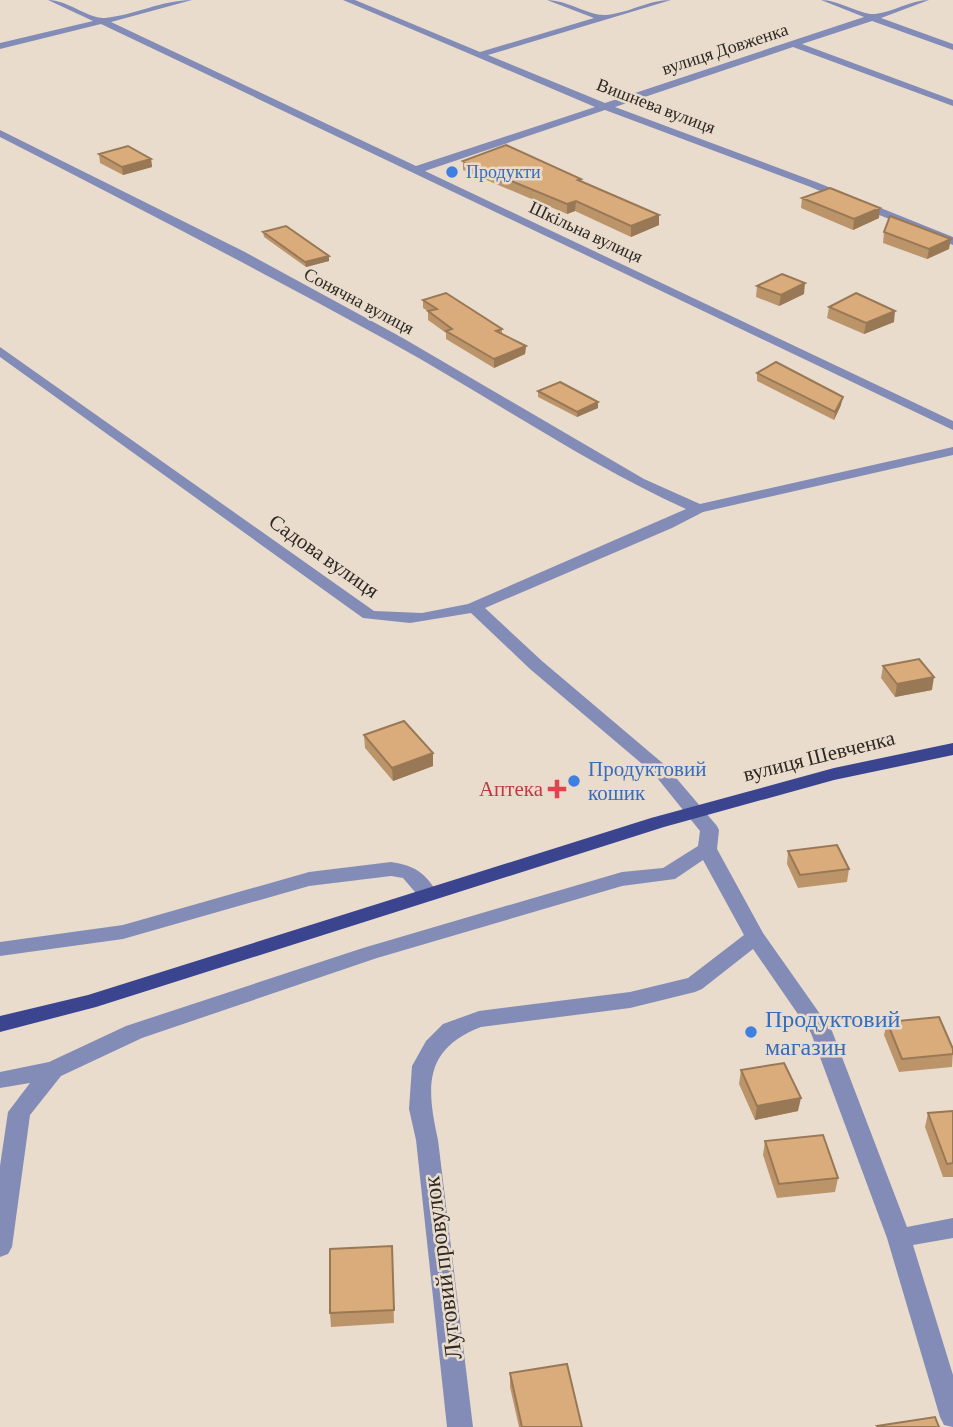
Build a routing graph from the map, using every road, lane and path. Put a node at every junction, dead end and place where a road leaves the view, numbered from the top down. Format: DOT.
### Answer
graph roads {
  1 [pos="52,0"];
  2 [pos="188,0"];
  3 [pos="347,0"];
  4 [pos="551,0"];
  5 [pos="667,0"];
  6 [pos="825,0"];
  7 [pos="925,0"];
  8 [pos="873,18"];
  9 [pos="604,19"];
  10 [pos="104,22"];
  11 [pos="796,45"];
  12 [pos="0,46"];
  13 [pos="953,47"];
  14 [pos="478,55"];
  15 [pos="953,103"];
  16 [pos="605,107"];
  17 [pos="0,133"];
  18 [pos="416,170"];
  19 [pos="953,241"];
  20 [pos="0,351"];
  21 [pos="953,426"];
  22 [pos="953,451"];
  23 [pos="698,509"];
  24 [pos="474,607"];
  25 [pos="953,749"];
  26 [pos="696,811"];
  27 [pos="708,849"];
  28 [pos="428,894"];
  29 [pos="755,937"];
  30 [pos="0,949"];
  31 [pos="0,1024"];
  32 [pos="53,1070"];
  33 [pos="0,1080"];
  34 [pos="12,1135"];
  35 [pos="953,1228"];
  36 [pos="899,1238"];
  37 [pos="0,1247"];
  38 [pos="953,1417"];
  39 [pos="460,1427"];
  1 -- 10 [label="street, Шкільна вулиця"];
  2 -- 10 [label="street"];
  3 -- 14 [label="street, Вишнева вулиця"];
  4 -- 9 [label="street"];
  5 -- 9 [label="street"];
  6 -- 8 [label="street"];
  7 -- 8 [label="street, вулиця Довженка"];
  8 -- 11 [label="street, вулиця Довженка"];
  8 -- 13 [label="street"];
  9 -- 14 [label="street"];
  10 -- 12 [label="street"];
  10 -- 18 [label="street, Шкільна вулиця"];
  11 -- 15 [label="street"];
  11 -- 16 [label="street, вулиця Довженка"];
  14 -- 16 [label="street, Вишнева вулиця"];
  16 -- 18 [label="street, вулиця Довженка"];
  16 -- 19 [label="street, Вишнева вулиця"];
  17 -- 23 [label="street, Сонячна вулиця"];
  18 -- 21 [label="street, Шкільна вулиця"];
  20 -- 24 [label="street, Садова вулиця"];
  22 -- 23 [label="street, Садова вулиця"];
  23 -- 24 [label="street, Садова вулиця"];
  24 -- 26 [label="street"];
  25 -- 26 [label="main road, вулиця Шевченка"];
  26 -- 27 [label="street"];
  26 -- 28 [label="main road, вулиця Шевченка"];
  27 -- 29 [label="street"];
  27 -- 32 [label="street"];
  28 -- 30 [label="street"];
  28 -- 31 [label="main road, вулиця Шевченка"];
  29 -- 36 [label="street"];
  29 -- 39 [label="street, Луговий провулок"];
  32 -- 33 [label="street"];
  32 -- 34 [label="street"];
  34 -- 37 [label="street"];
  35 -- 36 [label="street"];
  36 -- 38 [label="street"];
}
